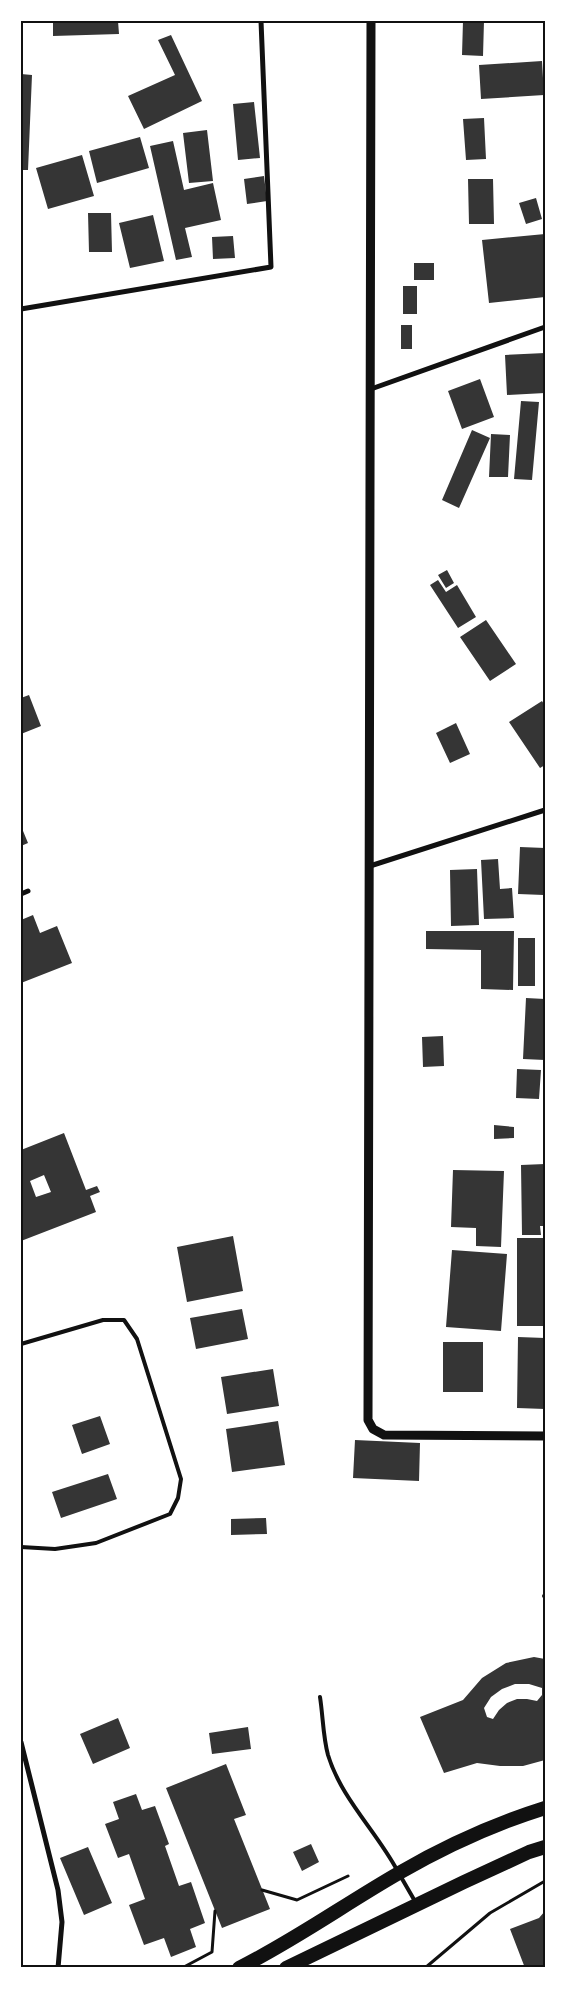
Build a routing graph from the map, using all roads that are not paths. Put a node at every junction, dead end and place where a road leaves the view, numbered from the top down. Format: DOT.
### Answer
graph roads {
  1 [pos="261,21"];
  2 [pos="371,21"];
  3 [pos="21,309"];
  4 [pos="545,327"];
  5 [pos="371,389"];
  6 [pos="545,810"];
  7 [pos="370,866"];
  8 [pos="28,891"];
  9 [pos="21,894"];
  10 [pos="21,1344"];
  11 [pos="545,1436"];
  12 [pos="21,1547"];
  13 [pos="320,1697"];
  14 [pos="21,1742"];
  15 [pos="545,1808"];
  16 [pos="545,1847"];
  17 [pos="399,1873"];
  18 [pos="418,1905"];
  19 [pos="58,1968"];
  20 [pos="239,1968"];
  21 [pos="286,1968"];
  1 -- 3 [label="street"];
  2 -- 5 [label="street"];
  4 -- 5 [label="street"];
  5 -- 7 [label="street"];
  6 -- 7 [label="street"];
  7 -- 11 [label="street"];
  8 -- 9 [label="street"];
  10 -- 12 [label="lane"];
  13 -- 17 [label="lane"];
  14 -- 19 [label="street"];
  15 -- 17 [label="highway"];
  16 -- 18 [label="highway"];
  17 -- 18 [label="lane"];
  17 -- 20 [label="highway"];
  18 -- 21 [label="highway"];
}
